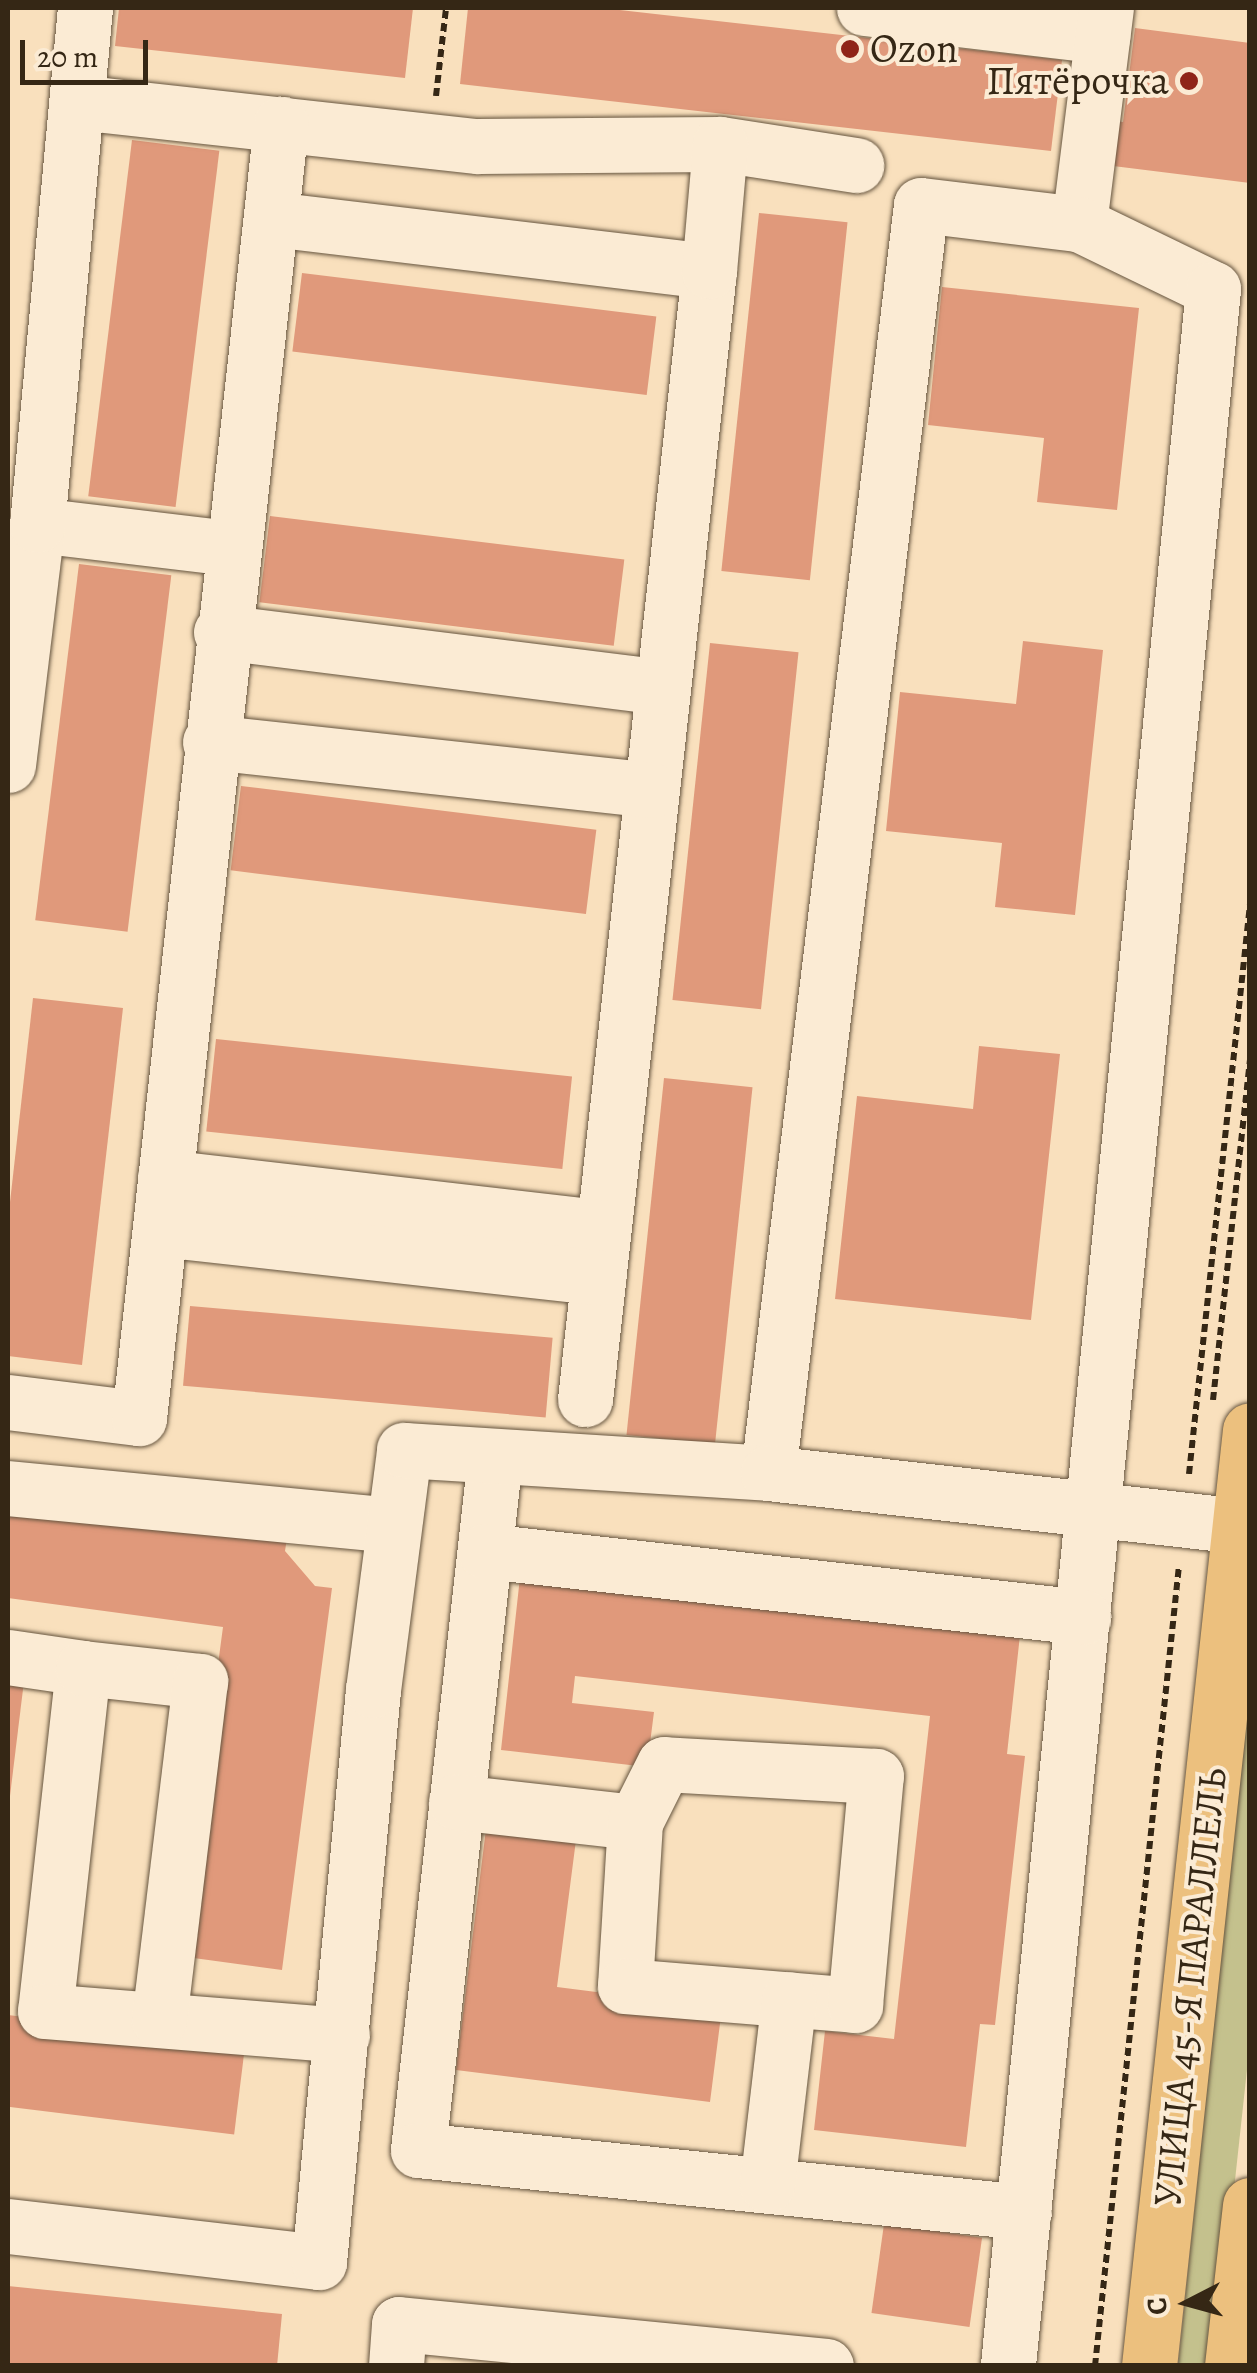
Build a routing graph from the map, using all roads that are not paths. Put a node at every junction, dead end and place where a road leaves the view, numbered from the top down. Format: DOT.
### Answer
graph roads {
  1 [pos="85,8"];
  2 [pos="864,8"];
  3 [pos="1104,22"];
  4 [pos="77,102"];
  5 [pos="281,124"];
  6 [pos="720,144"];
  7 [pos="856,164"];
  8 [pos="272,219"];
  9 [pos="1080,224"];
  10 [pos="709,271"];
  11 [pos="38,525"];
  12 [pos="230,548"];
  13 [pos="221,632"];
  14 [pos="662,687"];
  15 [pos="210,742"];
  16 [pos="8,765"];
  17 [pos="651,790"];
  18 [pos="162,1203"];
  19 [pos="600,1253"];
  20 [pos="585,1398"];
  21 [pos="8,1402"];
  22 [pos="1250,1430"];
  23 [pos="496,1457"];
  24 [pos="768,1473"];
  25 [pos="8,1488"];
  26 [pos="1094,1511"];
  27 [pos="390,1525"];
  28 [pos="1239,1526"];
  29 [pos="485,1551"];
  30 [pos="1083,1617"];
  31 [pos="8,1657"];
  32 [pos="83,1668"];
  33 [pos="456,1802"];
  34 [pos="636,1822"];
  35 [pos="789,1999"];
  36 [pos="159,2020"];
  37 [pos="342,2035"];
  38 [pos="767,2186"];
  39 [pos="1250,2206"];
  40 [pos="1024,2212"];
  41 [pos="8,2226"];
  42 [pos="396,2366"];
  43 [pos="826,2366"];
  44 [pos="1008,2366"];
  45 [pos="1149,2366"];
  46 [pos="1232,2366"];
  1 -- 4 [label="lane"];
  2 -- 3 [label="lane"];
  3 -- 9 [label="lane"];
  4 -- 5 [label="lane"];
  4 -- 11 [label="lane"];
  5 -- 6 [label="lane"];
  5 -- 8 [label="lane"];
  6 -- 7 [label="lane"];
  6 -- 10 [label="lane"];
  8 -- 10 [label="lane"];
  8 -- 12 [label="lane"];
  9 -- 24 [label="lane"];
  9 -- 26 [label="lane"];
  10 -- 14 [label="lane"];
  11 -- 12 [label="lane"];
  11 -- 16 [label="lane"];
  12 -- 13 [label="lane"];
  13 -- 14 [label="lane"];
  13 -- 15 [label="lane"];
  14 -- 17 [label="lane"];
  15 -- 17 [label="lane"];
  15 -- 18 [label="lane"];
  17 -- 19 [label="lane"];
  18 -- 19 [label="lane"];
  18 -- 21 [label="lane"];
  19 -- 20 [label="lane"];
  22 -- 28 [label="main road, УЛИЦА 45-Я ПАРАЛЛЕЛЬ"];
  23 -- 24 [label="lane"];
  23 -- 27 [label="lane"];
  23 -- 29 [label="lane"];
  24 -- 26 [label="lane"];
  25 -- 27 [label="lane"];
  26 -- 28 [label="lane"];
  26 -- 30 [label="lane"];
  27 -- 37 [label="lane"];
  28 -- 45 [label="main road, УЛИЦА 45-Я ПАРАЛЛЕЛЬ"];
  29 -- 30 [label="lane"];
  29 -- 33 [label="lane"];
  30 -- 40 [label="lane"];
  31 -- 32 [label="lane"];
  32 -- 36 [label="lane"];
  32 -- 36 [label="lane"];
  33 -- 34 [label="lane"];
  33 -- 38 [label="lane"];
  34 -- 35 [label="lane"];
  34 -- 35 [label="lane"];
  35 -- 38 [label="lane"];
  36 -- 37 [label="lane"];
  37 -- 41 [label="lane"];
  38 -- 40 [label="lane"];
  39 -- 46 [label="main road, УЛИЦА 45-Я ПАРАЛЛЕЛЬ"];
  40 -- 44 [label="lane"];
  42 -- 43 [label="lane"];
}
